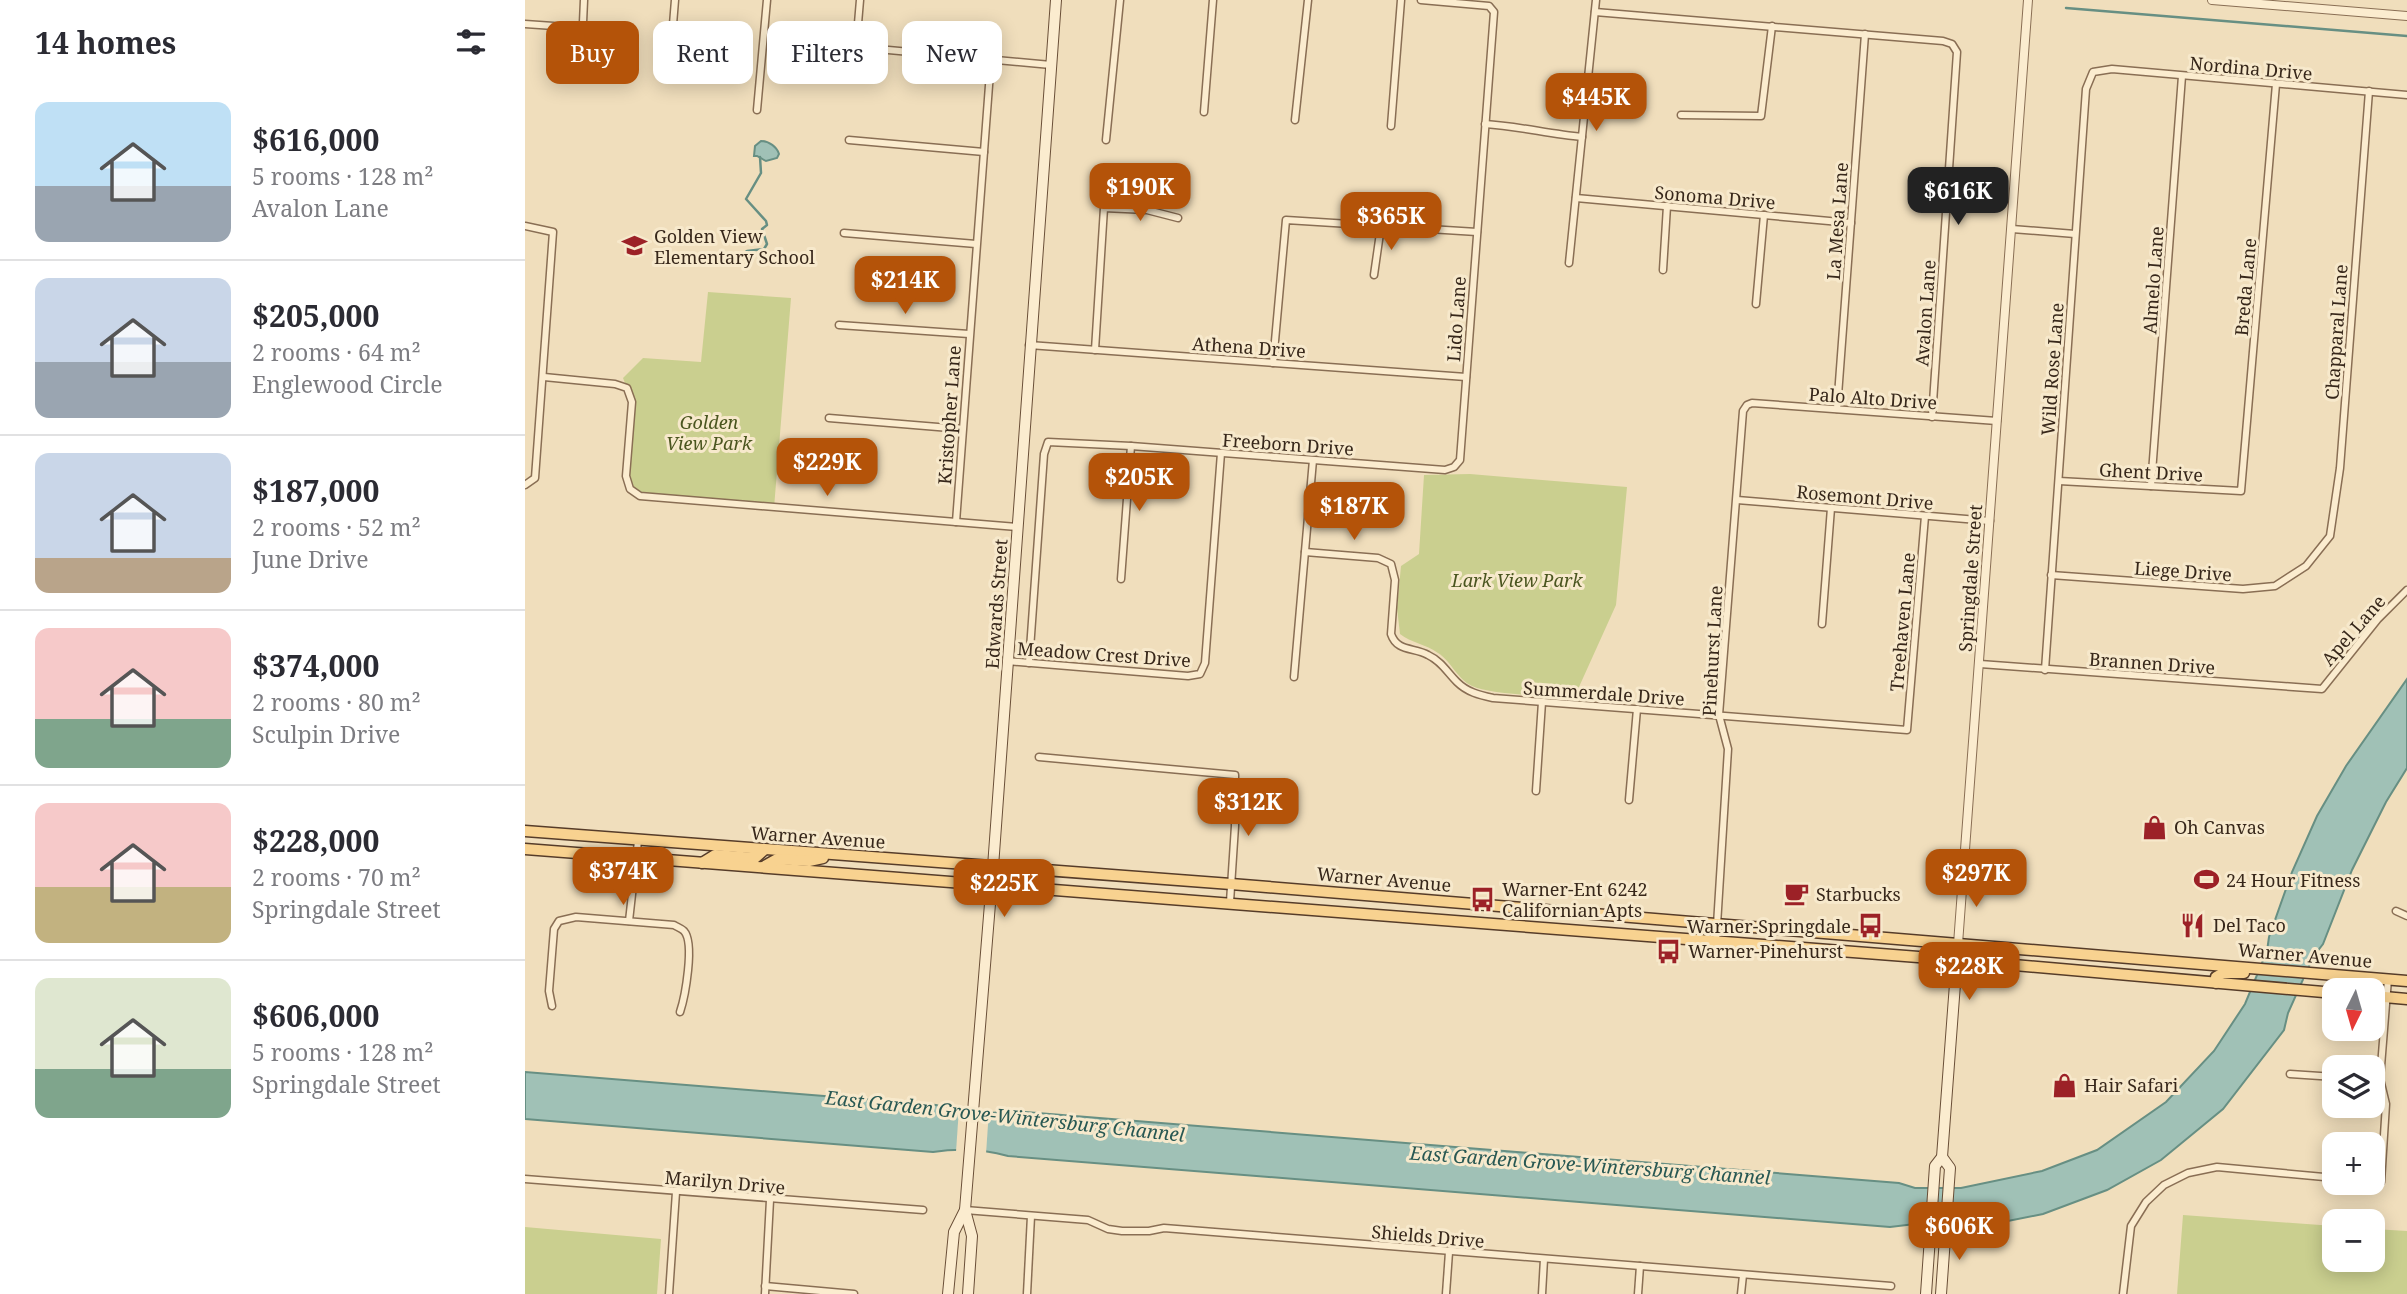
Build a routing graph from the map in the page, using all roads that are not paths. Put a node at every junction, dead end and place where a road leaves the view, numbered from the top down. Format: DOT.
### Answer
graph roads {
  1 [pos="584,0"];
  2 [pos="675,0"];
  3 [pos="767,0"];
  4 [pos="860,0"];
  5 [pos="1056,0"];
  6 [pos="1120,0"];
  7 [pos="1213,0"];
  8 [pos="1308,0"];
  9 [pos="1401,0"];
  10 [pos="1421,0"];
  11 [pos="1596,0"];
  12 [pos="2028,0"];
  13 [pos="2212,0"];
  14 [pos="1595,12"];
  15 [pos="2407,16"];
  16 [pos="582,21"];
  17 [pos="673,21"];
  18 [pos="525,24"];
  19 [pos="546,25"];
  20 [pos="1772,26"];
  21 [pos="1865,34"];
  22 [pos="902,51"];
  23 [pos="1002,61"];
  24 [pos="1051,65"];
  25 [pos="2093,72"];
  26 [pos="2182,76"];
  27 [pos="989,84"];
  28 [pos="2276,84"];
  29 [pos="2369,91"];
  30 [pos="2407,95"];
  31 [pos="758,110"];
  32 [pos="1205,112"];
  33 [pos="1681,115"];
  34 [pos="1295,120"];
  35 [pos="1485,124"];
  36 [pos="1391,126"];
  37 [pos="1582,137"];
  38 [pos="1106,139"];
  39 [pos="849,140"];
  40 [pos="984,152"];
  41 [pos="1576,198"];
  42 [pos="1667,206"];
  43 [pos="1764,215"];
  44 [pos="1178,218"];
  45 [pos="1851,223"];
  46 [pos="525,226"];
  47 [pos="1381,226"];
  48 [pos="2012,229"];
  49 [pos="1476,232"];
  50 [pos="844,233"];
  51 [pos="2075,234"];
  52 [pos="976,244"];
  53 [pos="1569,264"];
  54 [pos="1663,270"];
  55 [pos="1374,275"];
  56 [pos="1756,304"];
  57 [pos="839,325"];
  58 [pos="969,334"];
  59 [pos="1029,345"];
  60 [pos="1095,350"];
  61 [pos="1273,363"];
  62 [pos="544,377"];
  63 [pos="1466,377"];
  64 [pos="1747,405"];
  65 [pos="1837,409"];
  66 [pos="1932,417"];
  67 [pos="829,418"];
  68 [pos="1997,421"];
  69 [pos="962,429"];
  70 [pos="1131,446"];
  71 [pos="1221,453"];
  72 [pos="1313,460"];
  73 [pos="1454,467"];
  74 [pos="2059,481"];
  75 [pos="527,485"];
  76 [pos="2151,486"];
  77 [pos="2241,491"];
  78 [pos="1737,500"];
  79 [pos="1831,508"];
  80 [pos="1925,516"];
  81 [pos="1990,521"];
  82 [pos="956,522"];
  83 [pos="1017,527"];
  84 [pos="1305,552"];
  85 [pos="2306,566"];
  86 [pos="2051,575"];
  87 [pos="1121,579"];
  88 [pos="2407,590"];
  89 [pos="1822,624"];
  90 [pos="1007,661"];
  91 [pos="1029,663"];
  92 [pos="1980,664"];
  93 [pos="2045,670"];
  94 [pos="1294,677"];
  95 [pos="2322,689"];
  96 [pos="1542,702"];
  97 [pos="1637,709"];
  98 [pos="1719,715"];
  99 [pos="1907,730"];
  100 [pos="1039,757"];
  101 [pos="1536,791"];
  102 [pos="1629,800"];
  103 [pos="525,831"];
  104 [pos="638,841"];
  105 [pos="525,849"];
  106 [pos="764,850"];
  107 [pos="833,856"];
  108 [pos="636,858"];
  109 [pos="702,863"];
  110 [pos="763,867"];
  111 [pos="993,867"];
  112 [pos="992,884"];
  113 [pos="1231,884"];
  114 [pos="1230,902"];
  115 [pos="2396,911"];
  116 [pos="2407,916"];
  117 [pos="629,921"];
  118 [pos="1717,923"];
  119 [pos="1851,936"];
  120 [pos="1716,941"];
  121 [pos="1958,944"];
  122 [pos="1786,947"];
  123 [pos="1957,960"];
  124 [pos="2163,961"];
  125 [pos="2260,968"];
  126 [pos="2161,978"];
  127 [pos="2388,979"];
  128 [pos="2407,981"];
  129 [pos="2216,983"];
  130 [pos="2322,992"];
  131 [pos="2387,997"];
  132 [pos="2407,999"];
  133 [pos="552,1006"];
  134 [pos="680,1012"];
  135 [pos="2379,1055"];
  136 [pos="2290,1074"];
  137 [pos="2322,1076"];
  138 [pos="1943,1157"];
  139 [pos="2322,1177"];
  140 [pos="525,1180"];
  141 [pos="676,1192"];
  142 [pos="770,1200"];
  143 [pos="923,1210"];
  144 [pos="965,1210"];
  145 [pos="1031,1216"];
  146 [pos="1449,1252"];
  147 [pos="1545,1259"];
  148 [pos="1640,1266"];
  149 [pos="1743,1275"];
  150 [pos="1891,1286"];
  151 [pos="765,1290"];
  152 [pos="669,1294"];
  153 [pos="854,1294"];
  154 [pos="949,1294"];
  155 [pos="968,1294"];
  156 [pos="1027,1294"];
  157 [pos="1446,1294"];
  158 [pos="1542,1294"];
  159 [pos="1638,1294"];
  160 [pos="1741,1294"];
  161 [pos="1926,1294"];
  162 [pos="1941,1294"];
  163 [pos="2123,1294"];
  1 -- 16 [label="street"];
  2 -- 17 [label="street"];
  3 -- 31 [label="street"];
  4 -- 22 [label="street"];
  5 -- 24 [label="main road, Edwards Street"];
  6 -- 38 [label="street"];
  7 -- 32 [label="street"];
  8 -- 34 [label="street"];
  9 -- 36 [label="street"];
  10 -- 35 [label="street, Lido Lane"];
  11 -- 14 [label="street"];
  12 -- 48 [label="street, Springdale Street"];
  13 -- 15 [label="street"];
  14 -- 20 [label="street"];
  14 -- 37 [label="street"];
  18 -- 19 [label="street"];
  20 -- 21 [label="street"];
  20 -- 33 [label="street"];
  21 -- 45 [label="street, La Mesa Lane"];
  21 -- 66 [label="street, Avalon Lane"];
  23 -- 24 [label="street"];
  24 -- 59 [label="main road, Edwards Street"];
  25 -- 26 [label="street, Nordina Drive"];
  25 -- 51 [label="street, Wild Rose Lane"];
  26 -- 28 [label="street, Nordina Drive"];
  26 -- 76 [label="street, Almelo Lane"];
  27 -- 40 [label="street, Kristopher Lane"];
  28 -- 29 [label="street, Nordina Drive"];
  28 -- 77 [label="street, Breda Lane"];
  29 -- 30 [label="street, Nordina Drive"];
  29 -- 85 [label="street, Chapparal Lane"];
  35 -- 37 [label="street"];
  35 -- 49 [label="street, Lido Lane"];
  37 -- 41 [label="street"];
  39 -- 40 [label="street"];
  40 -- 52 [label="street, Kristopher Lane"];
  41 -- 42 [label="street, Sonoma Drive"];
  41 -- 53 [label="street"];
  42 -- 43 [label="street, Sonoma Drive"];
  42 -- 54 [label="street"];
  43 -- 45 [label="street, Sonoma Drive"];
  43 -- 56 [label="street"];
  44 -- 60 [label="street"];
  45 -- 65 [label="street, La Mesa Lane"];
  46 -- 62 [label="street"];
  47 -- 49 [label="street"];
  47 -- 55 [label="street"];
  47 -- 61 [label="street"];
  48 -- 51 [label="street"];
  48 -- 68 [label="street, Springdale Street"];
  49 -- 63 [label="street, Lido Lane"];
  50 -- 52 [label="street"];
  51 -- 74 [label="street, Wild Rose Lane"];
  52 -- 58 [label="street, Kristopher Lane"];
  57 -- 58 [label="street"];
  58 -- 69 [label="street, Kristopher Lane"];
  59 -- 60 [label="street, Athena Drive"];
  59 -- 83 [label="main road, Edwards Street"];
  60 -- 61 [label="street, Athena Drive"];
  61 -- 63 [label="street, Athena Drive"];
  62 -- 75 [label="street"];
  62 -- 82 [label="street"];
  63 -- 73 [label="street, Lido Lane"];
  64 -- 65 [label="street, Palo Alto Drive"];
  64 -- 78 [label="street, Pinehurst Lane"];
  65 -- 66 [label="street, Palo Alto Drive"];
  66 -- 68 [label="street, Palo Alto Drive"];
  67 -- 69 [label="street"];
  68 -- 81 [label="street, Springdale Street"];
  69 -- 82 [label="street, Kristopher Lane"];
  70 -- 71 [label="street, Freeborn Drive"];
  70 -- 87 [label="street"];
  70 -- 91 [label="street, Freeborn Drive"];
  71 -- 72 [label="street, Freeborn Drive"];
  71 -- 91 [label="street, Meadow Crest Drive"];
  72 -- 73 [label="street, Freeborn Drive"];
  72 -- 84 [label="street"];
  74 -- 76 [label="street, Ghent Drive"];
  74 -- 86 [label="street, Wild Rose Lane"];
  76 -- 77 [label="street, Ghent Drive"];
  78 -- 79 [label="street, Rosemont Drive"];
  78 -- 98 [label="street, Pinehurst Lane"];
  79 -- 80 [label="street, Rosemont Drive"];
  79 -- 89 [label="street"];
  80 -- 81 [label="street, Rosemont Drive"];
  80 -- 99 [label="street, Treehaven Lane"];
  81 -- 92 [label="street, Springdale Street"];
  82 -- 83 [label="street"];
  83 -- 90 [label="main road, Edwards Street"];
  84 -- 94 [label="street"];
  84 -- 96 [label="street, Summerdale Drive"];
  85 -- 86 [label="street, Liege Drive"];
  86 -- 93 [label="street, Wild Rose Lane"];
  88 -- 95 [label="street, Apel Lane"];
  90 -- 91 [label="street, Meadow Crest Drive"];
  90 -- 111 [label="main road, Edwards Street"];
  92 -- 93 [label="street, Brannen Drive"];
  92 -- 121 [label="street, Springdale Street"];
  93 -- 95 [label="street, Brannen Drive"];
  96 -- 97 [label="street, Summerdale Drive"];
  96 -- 101 [label="street"];
  97 -- 98 [label="street, Summerdale Drive"];
  97 -- 102 [label="street"];
  98 -- 99 [label="street, Summerdale Drive"];
  98 -- 118 [label="street, Pinehurst Lane"];
  100 -- 113 [label="street"];
  103 -- 104 [label="main road, Warner Avenue"];
  104 -- 106 [label="main road, Warner Avenue"];
  104 -- 108 [label="street"];
  105 -- 108 [label="main road, Warner Avenue"];
  106 -- 107 [label="main road, Warner Avenue"];
  106 -- 109 [label="main road"];
  107 -- 110 [label="main road"];
  107 -- 111 [label="main road, Warner Avenue"];
  108 -- 109 [label="main road, Warner Avenue"];
  108 -- 117 [label="street"];
  109 -- 110 [label="main road, Warner Avenue"];
  110 -- 112 [label="main road, Warner Avenue"];
  111 -- 112 [label="main road, Edwards Street"];
  111 -- 113 [label="main road, Warner Avenue"];
  112 -- 114 [label="main road, Warner Avenue"];
  112 -- 144 [label="main road, Edwards Street"];
  113 -- 114 [label="street"];
  113 -- 118 [label="main road, Warner Avenue"];
  114 -- 120 [label="main road, Warner Avenue"];
  115 -- 116 [label="street"];
  117 -- 133 [label="street"];
  117 -- 134 [label="street"];
  118 -- 119 [label="main road, Warner Avenue"];
  118 -- 120 [label="street, Pinehurst Lane"];
  119 -- 121 [label="main road, Warner Avenue"];
  119 -- 122 [label="main road"];
  120 -- 122 [label="main road, Warner Avenue"];
  121 -- 123 [label="main road, Springdale Street"];
  121 -- 124 [label="main road, Warner Avenue"];
  122 -- 123 [label="main road, Warner Avenue"];
  123 -- 126 [label="main road, Warner Avenue"];
  123 -- 138 [label="main road, Springdale Street"];
  124 -- 125 [label="main road, Warner Avenue"];
  124 -- 126 [label="main road"];
  125 -- 127 [label="main road, Warner Avenue"];
  125 -- 129 [label="main road"];
  126 -- 129 [label="main road, Warner Avenue"];
  127 -- 128 [label="main road, Warner Avenue"];
  127 -- 131 [label="street"];
  129 -- 130 [label="main road, Warner Avenue"];
  131 -- 132 [label="main road, Warner Avenue"];
  131 -- 135 [label="street"];
  136 -- 137 [label="street"];
  138 -- 161 [label="main road, Springdale Street"];
  138 -- 162 [label="main road, Springdale Street"];
  139 -- 163 [label="street"];
  140 -- 141 [label="street, Marilyn Drive"];
  141 -- 142 [label="street, Marilyn Drive"];
  141 -- 152 [label="street"];
  142 -- 143 [label="street, Marilyn Drive"];
  142 -- 151 [label="street"];
  144 -- 145 [label="street, Shields Drive"];
  144 -- 154 [label="main road, Edwards Street"];
  144 -- 155 [label="main road, Edwards Street"];
  145 -- 146 [label="street, Shields Drive"];
  145 -- 156 [label="street"];
  146 -- 147 [label="street, Shields Drive"];
  146 -- 157 [label="street"];
  147 -- 148 [label="street, Shields Drive"];
  147 -- 158 [label="street"];
  148 -- 149 [label="street, Shields Drive"];
  148 -- 159 [label="street"];
  149 -- 150 [label="street, Shields Drive"];
  149 -- 160 [label="street"];
  151 -- 153 [label="street"];
}
